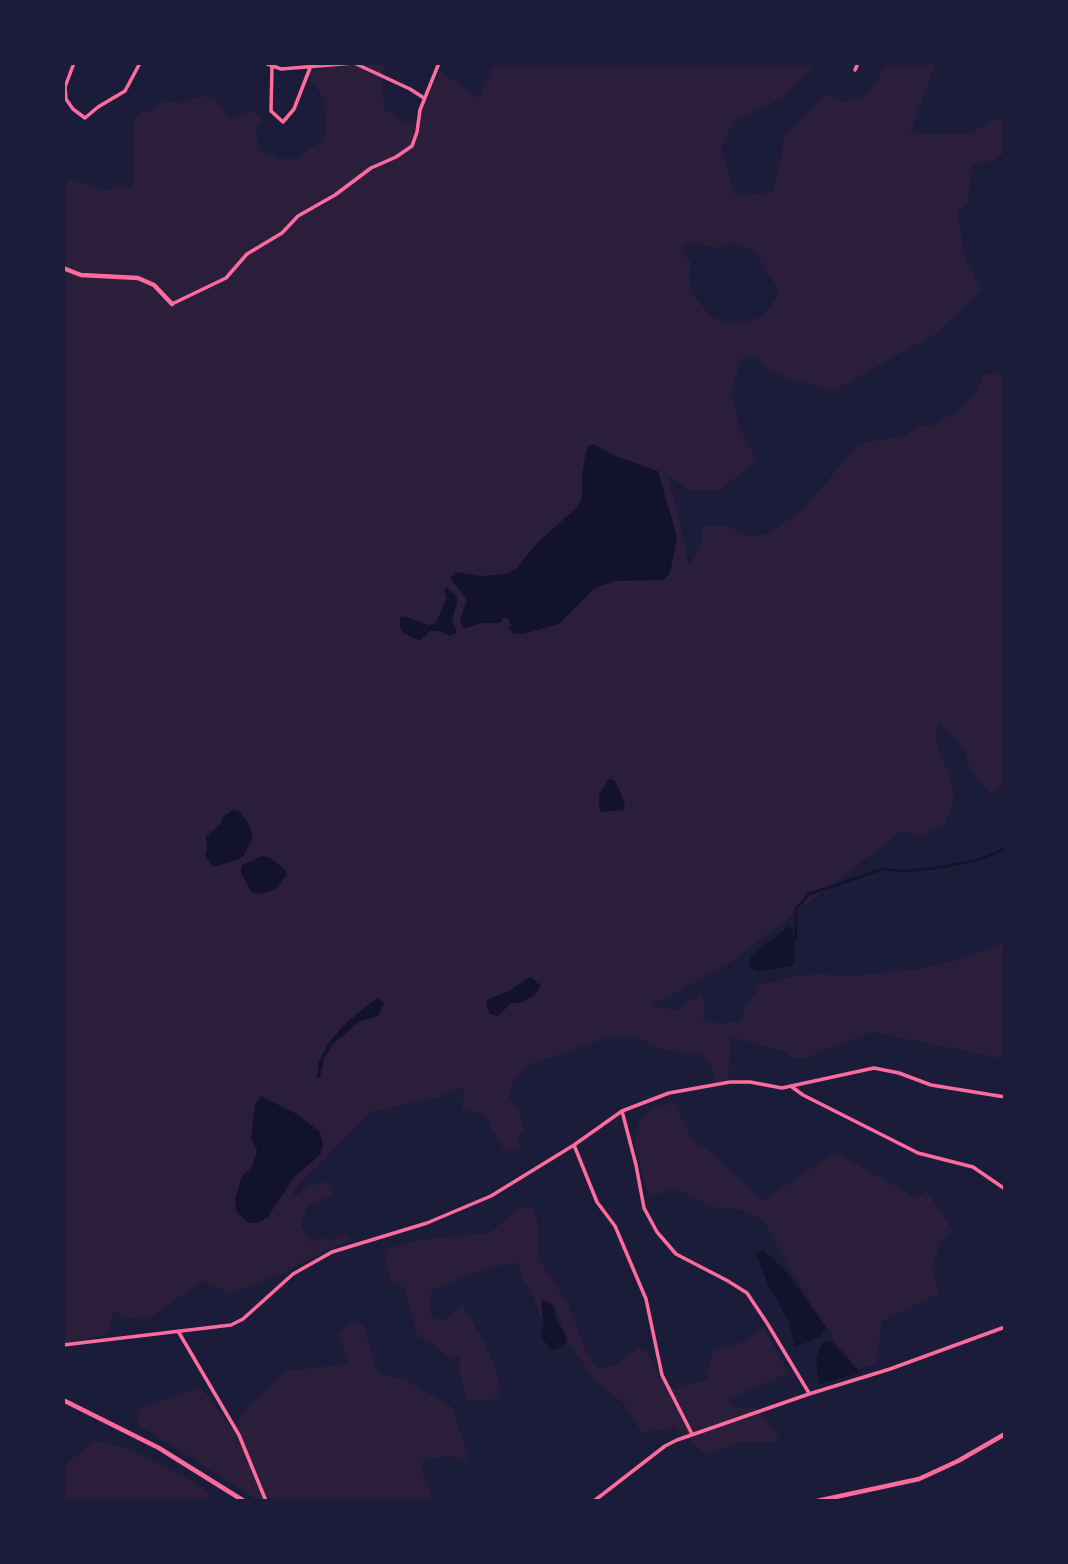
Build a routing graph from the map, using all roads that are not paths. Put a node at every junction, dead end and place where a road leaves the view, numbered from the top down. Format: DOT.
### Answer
graph roads {
  1 [pos="74,63"];
  2 [pos="140,63"];
  3 [pos="265,63"];
  4 [pos="354,63"];
  5 [pos="439,63"];
  6 [pos="858,63"];
  7 [pos="272,67"];
  8 [pos="310,68"];
  9 [pos="855,70"];
  10 [pos="424,98"];
  11 [pos="63,268"];
  12 [pos="172,304"];
  13 [pos="792,1087"];
  14 [pos="1005,1097"];
  15 [pos="622,1111"];
  16 [pos="575,1145"];
  17 [pos="1005,1189"];
  18 [pos="1005,1327"];
  19 [pos="178,1331"];
  20 [pos="63,1345"];
  21 [pos="809,1394"];
  22 [pos="63,1400"];
  23 [pos="692,1434"];
  24 [pos="1005,1434"];
  25 [pos="244,1501"];
  26 [pos="266,1501"];
  27 [pos="594,1501"];
  28 [pos="817,1501"];
  1 -- 2 [label="street"];
  3 -- 7 [label="street"];
  4 -- 8 [label="street"];
  4 -- 10 [label="street"];
  5 -- 10 [label="street"];
  6 -- 9 [label="street"];
  7 -- 8 [label="street"];
  7 -- 8 [label="street"];
  10 -- 12 [label="street"];
  11 -- 12 [label="street"];
  13 -- 14 [label="street"];
  13 -- 15 [label="street"];
  13 -- 17 [label="street"];
  15 -- 16 [label="street"];
  15 -- 21 [label="street"];
  16 -- 19 [label="street"];
  16 -- 23 [label="street"];
  18 -- 21 [label="street"];
  19 -- 20 [label="street"];
  19 -- 26 [label="street"];
  21 -- 23 [label="street"];
  22 -- 25 [label="street"];
  23 -- 27 [label="street"];
  24 -- 28 [label="street"];
}
